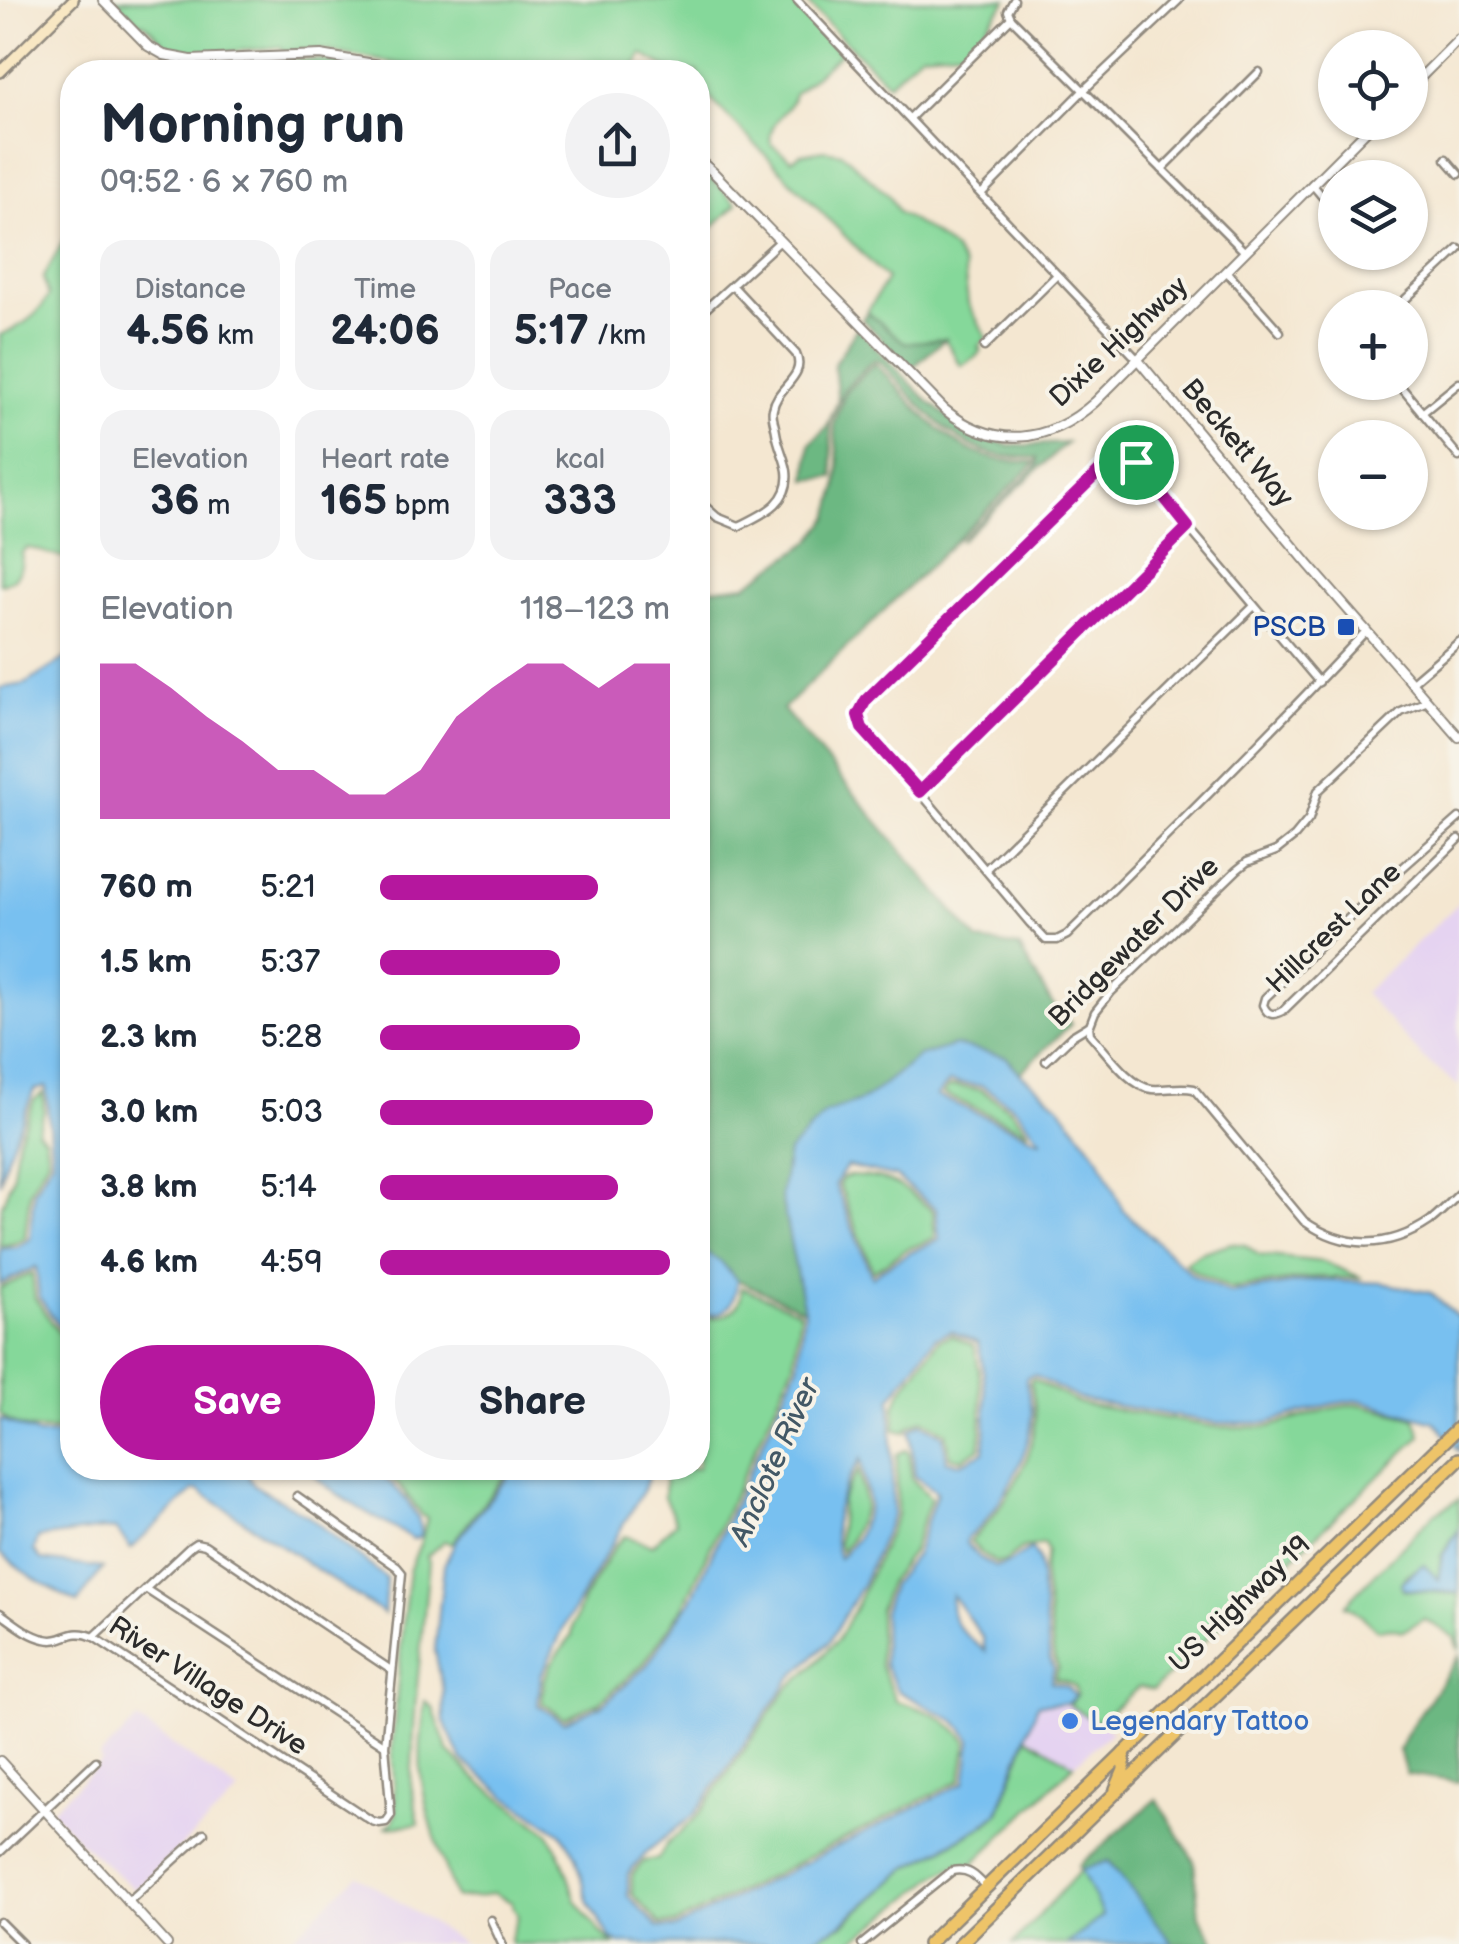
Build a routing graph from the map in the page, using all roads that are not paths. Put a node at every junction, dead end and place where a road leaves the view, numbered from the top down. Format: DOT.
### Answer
graph roads {
  1 [pos="72,0"];
  2 [pos="102,0"];
  3 [pos="797,0"];
  4 [pos="1014,0"];
  5 [pos="1180,0"];
  6 [pos="1012,18"];
  7 [pos="1459,40"];
  8 [pos="191,60"];
  9 [pos="191,60"];
  10 [pos="350,60"];
  11 [pos="1428,70"];
  12 [pos="0,72"];
  13 [pos="1259,72"];
  14 [pos="1084,90"];
  15 [pos="910,118"];
  16 [pos="1357,140"];
  17 [pos="1446,159"];
  18 [pos="1162,169"];
  19 [pos="710,171"];
  20 [pos="1459,174"];
  21 [pos="1312,184"];
  22 [pos="1318,191"];
  23 [pos="982,193"];
  24 [pos="780,241"];
  25 [pos="1459,249"];
  26 [pos="1245,252"];
  27 [pos="1226,272"];
  28 [pos="1056,274"];
  29 [pos="732,285"];
  30 [pos="1415,290"];
  31 [pos="710,305"];
  32 [pos="1280,332"];
  33 [pos="984,347"];
  34 [pos="1138,360"];
  35 [pos="1459,383"];
  36 [pos="1412,400"];
  37 [pos="1422,413"];
  38 [pos="1459,457"];
  39 [pos="710,511"];
  40 [pos="1188,527"];
  41 [pos="1254,606"];
  42 [pos="1366,632"];
  43 [pos="1459,642"];
  44 [pos="1319,682"];
  45 [pos="1412,683"];
  46 [pos="1428,701"];
  47 [pos="1459,737"];
  48 [pos="920,792"];
  49 [pos="1459,818"];
  50 [pos="1459,840"];
  51 [pos="986,869"];
  52 [pos="1088,1026"];
  53 [pos="1046,1061"];
  54 [pos="1459,1194"];
  55 [pos="1459,1427"];
  56 [pos="1457,1461"];
  57 [pos="298,1496"];
  58 [pos="147,1590"];
  59 [pos="0,1613"];
  60 [pos="94,1637"];
  61 [pos="392,1670"];
  62 [pos="385,1746"];
  63 [pos="1124,1753"];
  64 [pos="0,1760"];
  65 [pos="96,1761"];
  66 [pos="1115,1793"];
  67 [pos="44,1810"];
  68 [pos="204,1833"];
  69 [pos="0,1852"];
  70 [pos="986,1887"];
  71 [pos="128,1902"];
  72 [pos="491,1920"];
  73 [pos="0,1922"];
  74 [pos="22,1944"];
  75 [pos="166,1944"];
  76 [pos="502,1944"];
  77 [pos="862,1944"];
  78 [pos="928,1944"];
  79 [pos="960,1944"];
  1 -- 12 [label="main road"];
  2 -- 8 [label="street"];
  3 -- 15 [label="street"];
  4 -- 6 [label="street"];
  5 -- 14 [label="street"];
  6 -- 14 [label="street"];
  6 -- 15 [label="street"];
  7 -- 11 [label="street"];
  9 -- 10 [label="street"];
  13 -- 18 [label="street"];
  14 -- 18 [label="street"];
  14 -- 23 [label="street"];
  15 -- 23 [label="street"];
  16 -- 21 [label="street, Dixie Highway"];
  17 -- 20 [label="street"];
  18 -- 26 [label="street"];
  19 -- 24 [label="street, Dixie Highway"];
  21 -- 22 [label="street"];
  21 -- 26 [label="street, Dixie Highway"];
  23 -- 28 [label="street"];
  24 -- 29 [label="street"];
  24 -- 34 [label="street, Dixie Highway"];
  25 -- 30 [label="street"];
  26 -- 27 [label="street, Dixie Highway"];
  27 -- 32 [label="street"];
  27 -- 34 [label="street, Dixie Highway"];
  28 -- 33 [label="street"];
  28 -- 34 [label="street"];
  29 -- 31 [label="street"];
  29 -- 39 [label="street"];
  34 -- 42 [label="street, Beckett Way"];
  35 -- 37 [label="street"];
  36 -- 37 [label="street"];
  37 -- 38 [label="street"];
  40 -- 41 [label="street"];
  40 -- 48 [label="street"];
  40 -- 48 [label="street"];
  41 -- 44 [label="street"];
  41 -- 51 [label="street"];
  42 -- 44 [label="street"];
  42 -- 45 [label="street, Beckett Way"];
  43 -- 45 [label="street"];
  44 -- 51 [label="street"];
  45 -- 46 [label="street, Beckett Way"];
  46 -- 47 [label="street, Beckett Way"];
  46 -- 52 [label="street, Bridgewater Drive"];
  48 -- 51 [label="street"];
  49 -- 50 [label="street, Hillcrest Lane"];
  52 -- 53 [label="street, Bridgewater Drive"];
  52 -- 54 [label="street"];
  55 -- 63 [label="highway, US Highway 19"];
  56 -- 66 [label="highway, US Highway 19"];
  57 -- 61 [label="street"];
  58 -- 60 [label="street"];
  58 -- 61 [label="street"];
  58 -- 62 [label="street"];
  59 -- 60 [label="street, River Village Drive"];
  60 -- 62 [label="street, River Village Drive"];
  61 -- 62 [label="street"];
  63 -- 66 [label="highway"];
  63 -- 70 [label="highway, US Highway 19"];
  64 -- 67 [label="street"];
  65 -- 67 [label="street"];
  66 -- 79 [label="highway, US Highway 19"];
  67 -- 69 [label="street"];
  67 -- 71 [label="street"];
  68 -- 71 [label="street"];
  70 -- 77 [label="street"];
  70 -- 78 [label="highway, US Highway 19"];
  71 -- 75 [label="street"];
  72 -- 76 [label="street"];
  73 -- 74 [label="street"];
}
